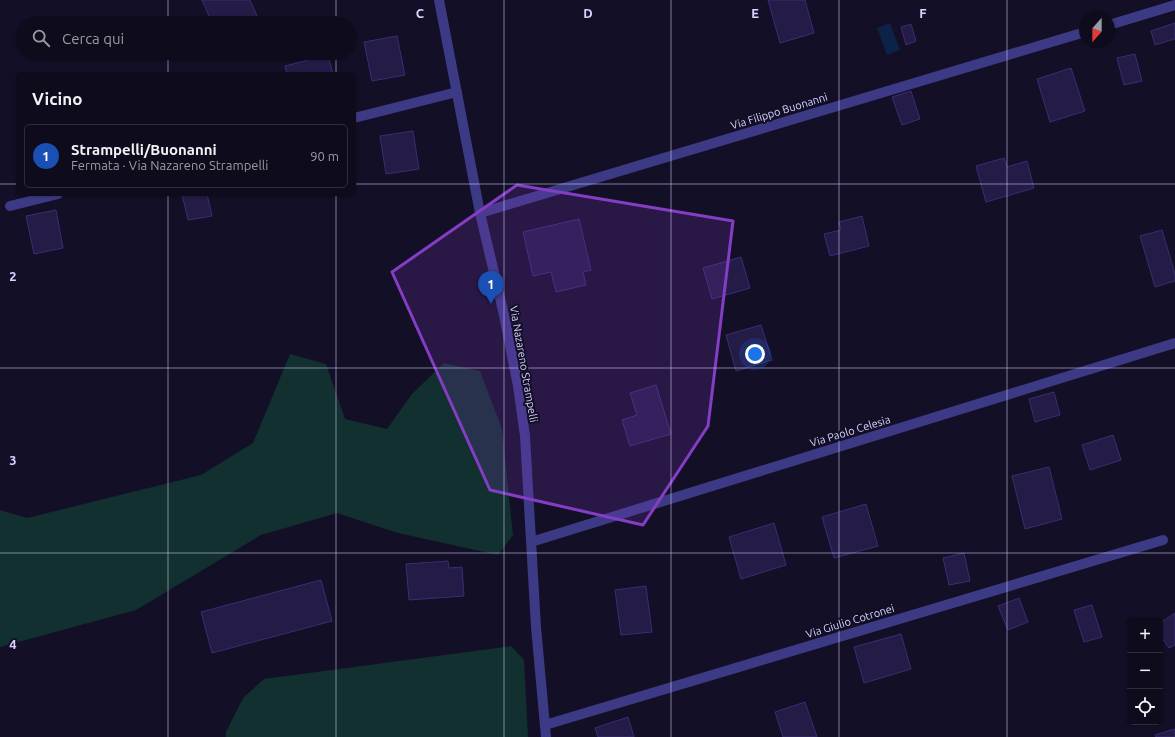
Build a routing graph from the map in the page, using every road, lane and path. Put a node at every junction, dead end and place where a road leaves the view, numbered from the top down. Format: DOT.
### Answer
graph roads {
  1 [pos="439,0"];
  2 [pos="1175,5"];
  3 [pos="1115,23"];
  4 [pos="1079,34"];
  5 [pos="457,92"];
  6 [pos="356,117"];
  7 [pos="50,196"];
  8 [pos="10,206"];
  9 [pos="480,213"];
  10 [pos="1175,343"];
  11 [pos="1163,540"];
  12 [pos="531,542"];
  13 [pos="544,725"];
  14 [pos="546,737"];
  1 -- 5 [label="street, Via Nazareno Strampelli"];
  2 -- 3 [label="street"];
  4 -- 9 [label="street, Via Filippo Buonanni"];
  5 -- 6 [label="street"];
  5 -- 9 [label="street, Via Nazareno Strampelli"];
  7 -- 8 [label="street"];
  9 -- 12 [label="street, Via Nazareno Strampelli"];
  10 -- 12 [label="street, Via Paolo Celesia"];
  11 -- 13 [label="street, Via Giulio Cotronei"];
  12 -- 13 [label="street, Via Nazareno Strampelli"];
  13 -- 14 [label="street, Via Nazareno Strampelli"];
}
